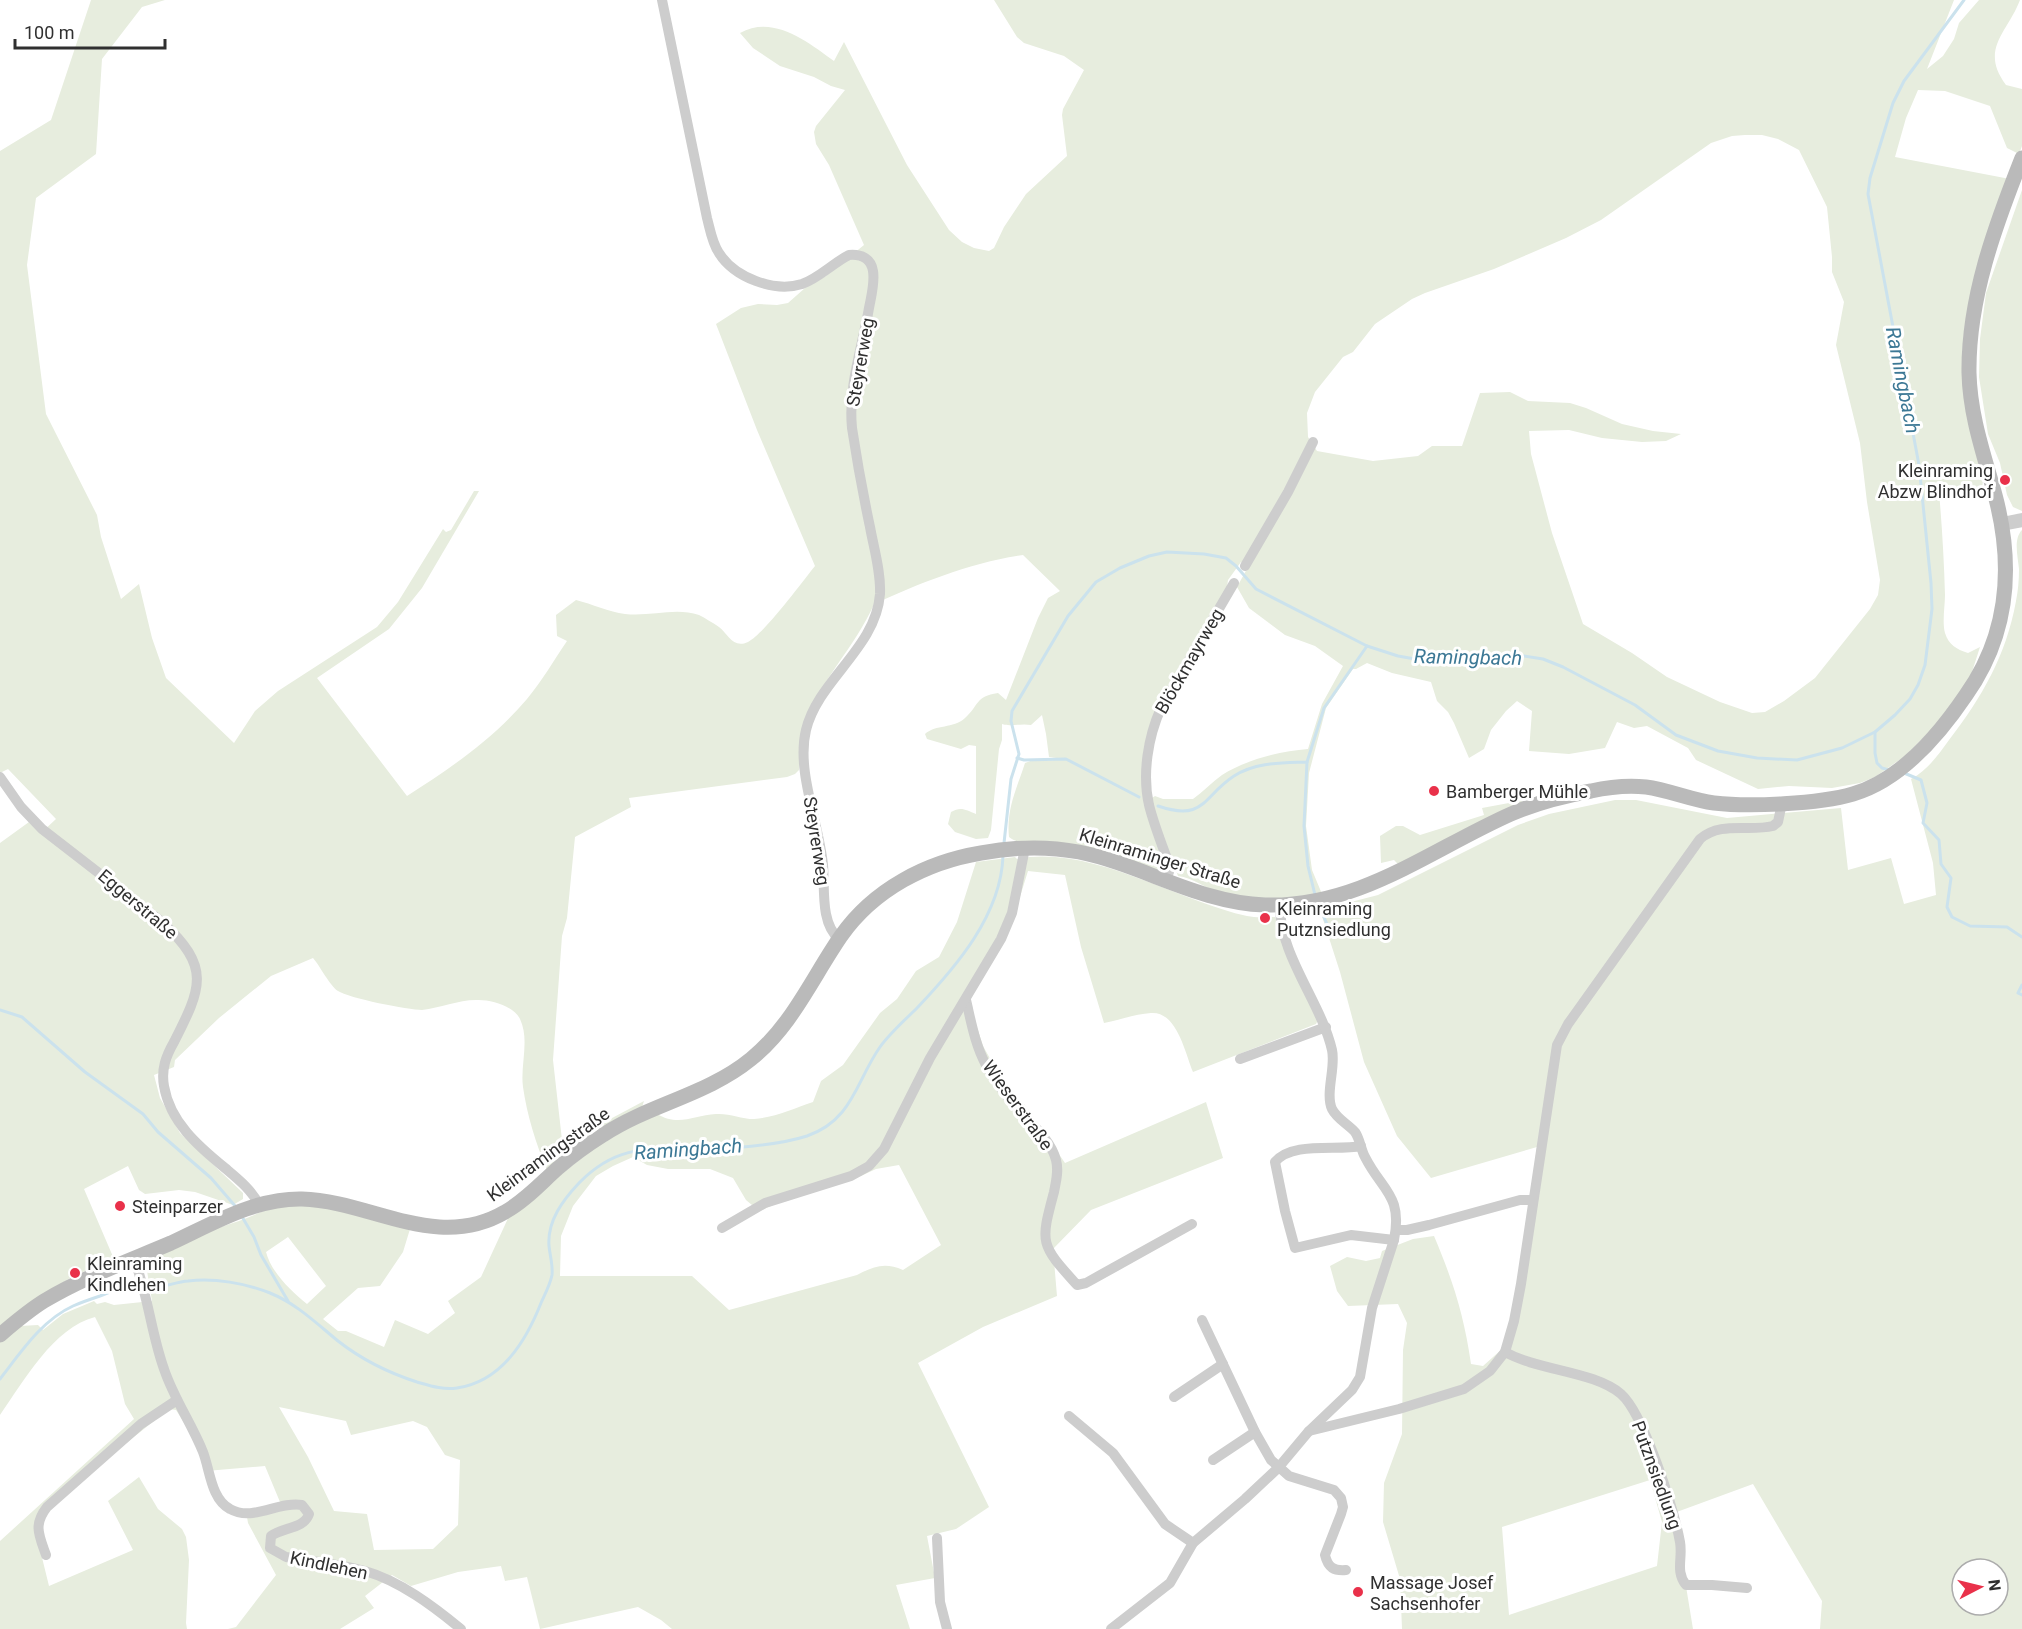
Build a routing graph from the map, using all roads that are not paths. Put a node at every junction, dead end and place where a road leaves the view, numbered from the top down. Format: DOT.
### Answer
graph roads {
  1 [pos="662,0"];
  2 [pos="2022,158"];
  3 [pos="1313,442"];
  4 [pos="2022,520"];
  5 [pos="2002,524"];
  6 [pos="1245,566"];
  7 [pos="1234,583"];
  8 [pos="0,777"];
  9 [pos="1782,803"];
  10 [pos="1022,848"];
  11 [pos="978,853"];
  12 [pos="1165,881"];
  13 [pos="1280,905"];
  14 [pos="839,939"];
  15 [pos="966,1000"];
  16 [pos="1326,1028"];
  17 [pos="1240,1059"];
  18 [pos="1361,1146"];
  19 [pos="1533,1200"];
  20 [pos="256,1206"];
  21 [pos="1192,1224"];
  22 [pos="722,1228"];
  23 [pos="1395,1235"];
  24 [pos="134,1259"];
  25 [pos="1202,1320"];
  26 [pos="0,1335"];
  27 [pos="1505,1352"];
  28 [pos="1223,1364"];
  29 [pos="1174,1397"];
  30 [pos="177,1400"];
  31 [pos="1069,1416"];
  32 [pos="1309,1431"];
  33 [pos="1255,1432"];
  34 [pos="1213,1460"];
  35 [pos="1278,1467"];
  36 [pos="937,1538"];
  37 [pos="1193,1543"];
  38 [pos="46,1555"];
  39 [pos="1347,1570"];
  40 [pos="1747,1588"];
  41 [pos="461,1629"];
  42 [pos="947,1629"];
  43 [pos="1111,1629"];
  1 -- 14 [label="street, Steyrerweg"];
  2 -- 5 [label="main road, Kleinraminger Straße"];
  3 -- 6 [label="street"];
  4 -- 5 [label="street"];
  5 -- 9 [label="main road, Kleinraminger Straße"];
  7 -- 12 [label="street, Blöckmayrweg"];
  8 -- 20 [label="street, Eggerstraße"];
  9 -- 13 [label="main road, Kleinraminger Straße"];
  9 -- 19 [label="street"];
  10 -- 11 [label="main road, Kleinraminger Straße"];
  10 -- 12 [label="main road, Kleinraminger Straße"];
  10 -- 15 [label="street"];
  11 -- 14 [label="main road, Kleinramingstraße"];
  12 -- 13 [label="main road, Kleinraminger Straße"];
  13 -- 16 [label="street"];
  14 -- 20 [label="main road, Kleinramingstraße"];
  15 -- 21 [label="street, Wieserstraße"];
  15 -- 22 [label="street"];
  16 -- 17 [label="street"];
  16 -- 18 [label="street"];
  18 -- 23 [label="street"];
  18 -- 23 [label="street"];
  19 -- 23 [label="street"];
  19 -- 27 [label="street"];
  20 -- 24 [label="main road, Kleinramingstraße"];
  23 -- 32 [label="street"];
  24 -- 26 [label="main road, Kleinramingstraße"];
  24 -- 30 [label="street, Kindlehen"];
  25 -- 28 [label="street"];
  27 -- 32 [label="street"];
  27 -- 40 [label="street, Putznsiedlung"];
  28 -- 29 [label="street"];
  28 -- 33 [label="street"];
  30 -- 38 [label="street"];
  30 -- 41 [label="street, Kindlehen"];
  31 -- 37 [label="street"];
  32 -- 35 [label="street"];
  33 -- 34 [label="street"];
  33 -- 35 [label="street"];
  35 -- 37 [label="street"];
  35 -- 39 [label="street"];
  36 -- 42 [label="street"];
  37 -- 43 [label="street"];
}
